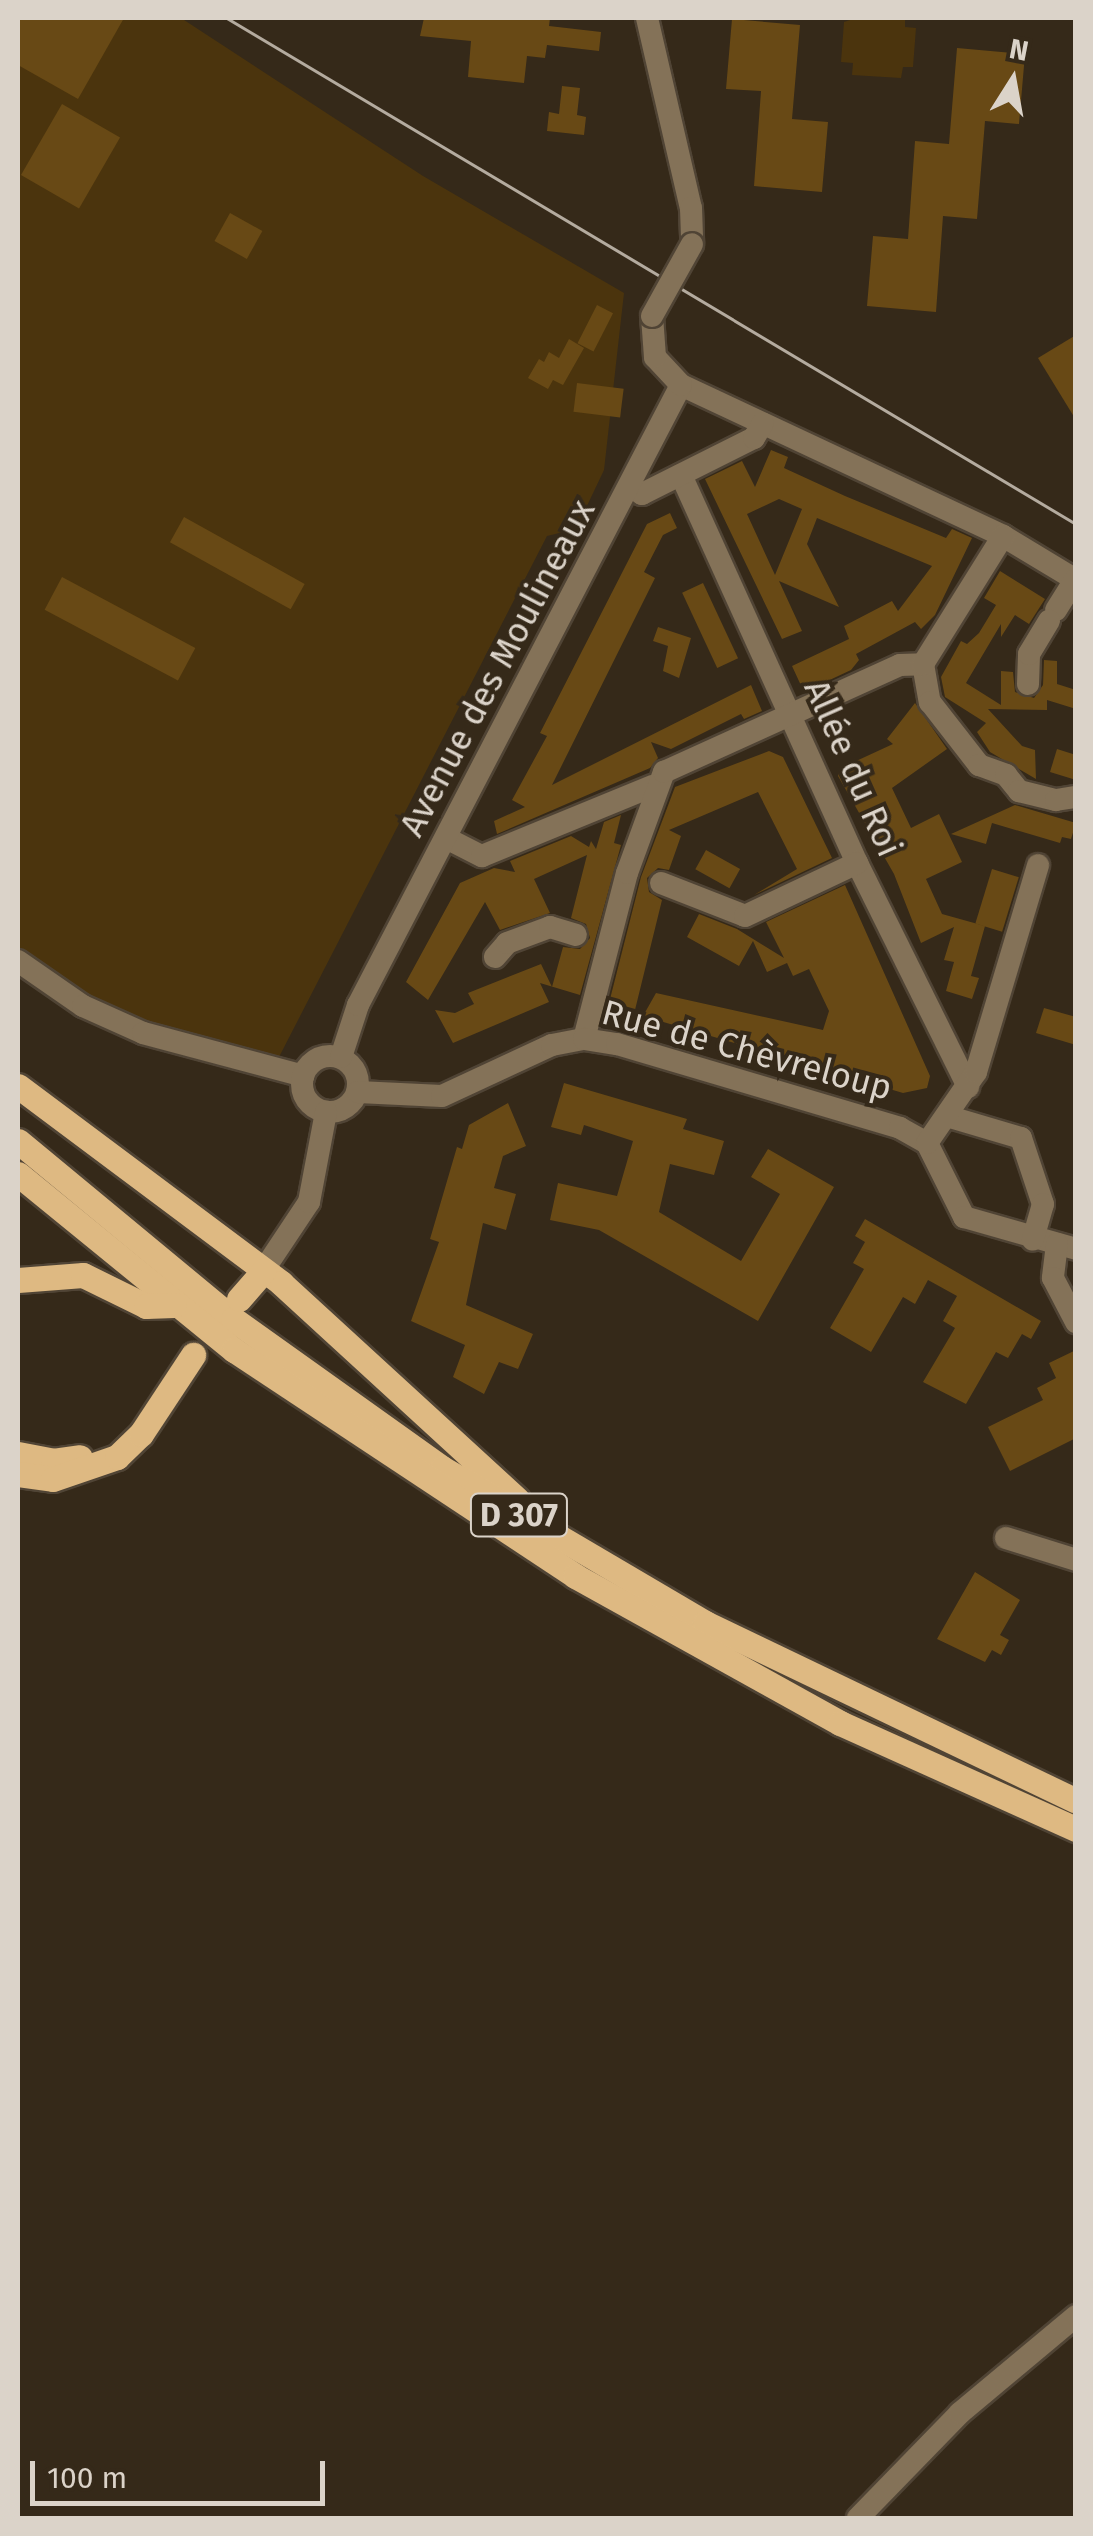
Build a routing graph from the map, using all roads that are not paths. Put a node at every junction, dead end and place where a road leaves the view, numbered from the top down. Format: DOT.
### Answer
graph roads {
  1 [pos="647,18"];
  2 [pos="682,386"];
  3 [pos="763,424"];
  4 [pos="681,475"];
  5 [pos="631,487"];
  6 [pos="1003,536"];
  7 [pos="1075,580"];
  8 [pos="923,664"];
  9 [pos="1028,684"];
  10 [pos="792,716"];
  11 [pos="653,786"];
  12 [pos="1076,797"];
  13 [pos="448,839"];
  14 [pos="857,863"];
  15 [pos="1038,865"];
  16 [pos="644,878"];
  17 [pos="590,939"];
  18 [pos="495,956"];
  19 [pos="18,961"];
  20 [pos="584,1039"];
  21 [pos="340,1057"];
  22 [pos="303,1076"];
  23 [pos="18,1086"];
  24 [pos="968,1087"];
  25 [pos="358,1092"];
  26 [pos="326,1112"];
  27 [pos="950,1117"];
  28 [pos="18,1141"];
  29 [pos="926,1143"];
  30 [pos="18,1174"];
  31 [pos="1055,1245"];
  32 [pos="263,1270"];
  33 [pos="18,1280"];
  34 [pos="239,1300"];
  35 [pos="174,1305"];
  36 [pos="1076,1322"];
  37 [pos="193,1356"];
  38 [pos="172,1384"];
  39 [pos="18,1454"];
  40 [pos="18,1474"];
  41 [pos="1006,1538"];
  42 [pos="578,1550"];
  43 [pos="1076,1560"];
  44 [pos="1076,1801"];
  45 [pos="1076,1829"];
  46 [pos="1076,2316"];
  47 [pos="858,2518"];
  1 -- 2 [label="street, bridge"];
  2 -- 3 [label="street"];
  2 -- 5 [label="street, Avenue des Moulineaux"];
  3 -- 4 [label="street"];
  3 -- 6 [label="street"];
  4 -- 5 [label="street"];
  4 -- 10 [label="street, Allée du Roi"];
  5 -- 13 [label="street, Avenue des Moulineaux"];
  6 -- 7 [label="street"];
  6 -- 8 [label="street"];
  7 -- 9 [label="street"];
  8 -- 10 [label="street"];
  8 -- 12 [label="street"];
  10 -- 11 [label="street"];
  10 -- 14 [label="street, Allée du Roi"];
  11 -- 13 [label="street"];
  11 -- 16 [label="street"];
  13 -- 21 [label="street, Avenue des Moulineaux"];
  14 -- 16 [label="street"];
  14 -- 24 [label="street, Allée du Roi"];
  15 -- 24 [label="street"];
  16 -- 17 [label="street"];
  17 -- 18 [label="street"];
  17 -- 20 [label="street"];
  19 -- 22 [label="street"];
  20 -- 25 [label="street, Rue de Chèvreloup"];
  20 -- 29 [label="street, Rue de Chèvreloup"];
  21 -- 22 [label="street"];
  21 -- 25 [label="street"];
  22 -- 26 [label="street"];
  23 -- 32 [label="main road"];
  24 -- 27 [label="street"];
  25 -- 26 [label="street"];
  26 -- 32 [label="street"];
  27 -- 29 [label="street"];
  27 -- 31 [label="street"];
  28 -- 42 [label="main road, D 307"];
  29 -- 31 [label="street"];
  30 -- 35 [label="main road, D 307"];
  31 -- 36 [label="street"];
  32 -- 34 [label="main road"];
  32 -- 42 [label="main road"];
  33 -- 35 [label="main road, D 307"];
  35 -- 45 [label="main road, D 307"];
  37 -- 38 [label="main road"];
  38 -- 39 [label="main road"];
  38 -- 40 [label="main road"];
  41 -- 43 [label="street"];
  42 -- 44 [label="main road, D 307"];
  46 -- 47 [label="street"];
}
